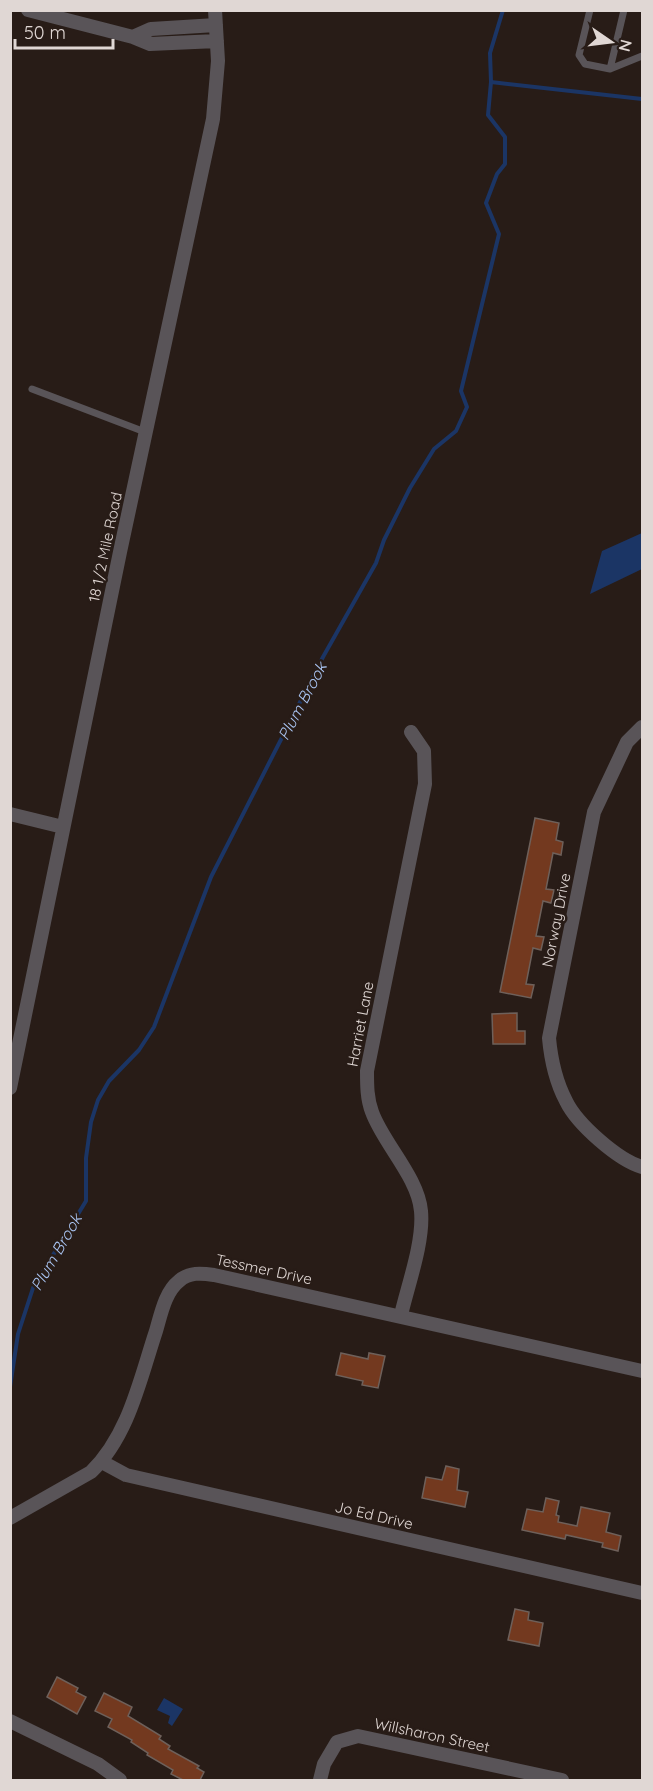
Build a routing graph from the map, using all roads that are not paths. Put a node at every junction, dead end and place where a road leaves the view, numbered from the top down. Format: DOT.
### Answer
graph roads {
  1 [pos="28,10"];
  2 [pos="590,10"];
  3 [pos="624,10"];
  4 [pos="215,18"];
  5 [pos="133,37"];
  6 [pos="217,41"];
  7 [pos="642,56"];
  8 [pos="610,69"];
  9 [pos="32,389"];
  10 [pos="146,432"];
  11 [pos="642,727"];
  12 [pos="411,732"];
  13 [pos="10,814"];
  14 [pos="63,827"];
  15 [pos="10,1088"];
  16 [pos="642,1167"];
  17 [pos="401,1315"];
  18 [pos="642,1371"];
  19 [pos="102,1462"];
  20 [pos="10,1518"];
  21 [pos="642,1593"];
  22 [pos="10,1721"];
  23 [pos="538,1778"];
  24 [pos="120,1780"];
  25 [pos="320,1780"];
  26 [pos="562,1780"];
  1 -- 5 [label="street"];
  2 -- 8 [label="lane"];
  3 -- 8 [label="lane"];
  4 -- 5 [label="street"];
  4 -- 6 [label="street, 18 1/2 Mile Road"];
  5 -- 6 [label="street"];
  6 -- 10 [label="street, 18 1/2 Mile Road"];
  7 -- 8 [label="lane"];
  9 -- 10 [label="lane"];
  10 -- 14 [label="street, 18 1/2 Mile Road"];
  11 -- 16 [label="street, Norway Drive"];
  12 -- 17 [label="street, Harriet Lane"];
  13 -- 14 [label="street"];
  14 -- 15 [label="street, 18 1/2 Mile Road"];
  17 -- 18 [label="street, Tessmer Drive"];
  17 -- 19 [label="street, Tessmer Drive"];
  19 -- 20 [label="street, Tessmer Drive"];
  19 -- 21 [label="street, Jo Ed Drive"];
  22 -- 24 [label="street"];
  23 -- 25 [label="street, Willsharon Street"];
  23 -- 26 [label="street, Willsharon Street"];
}
